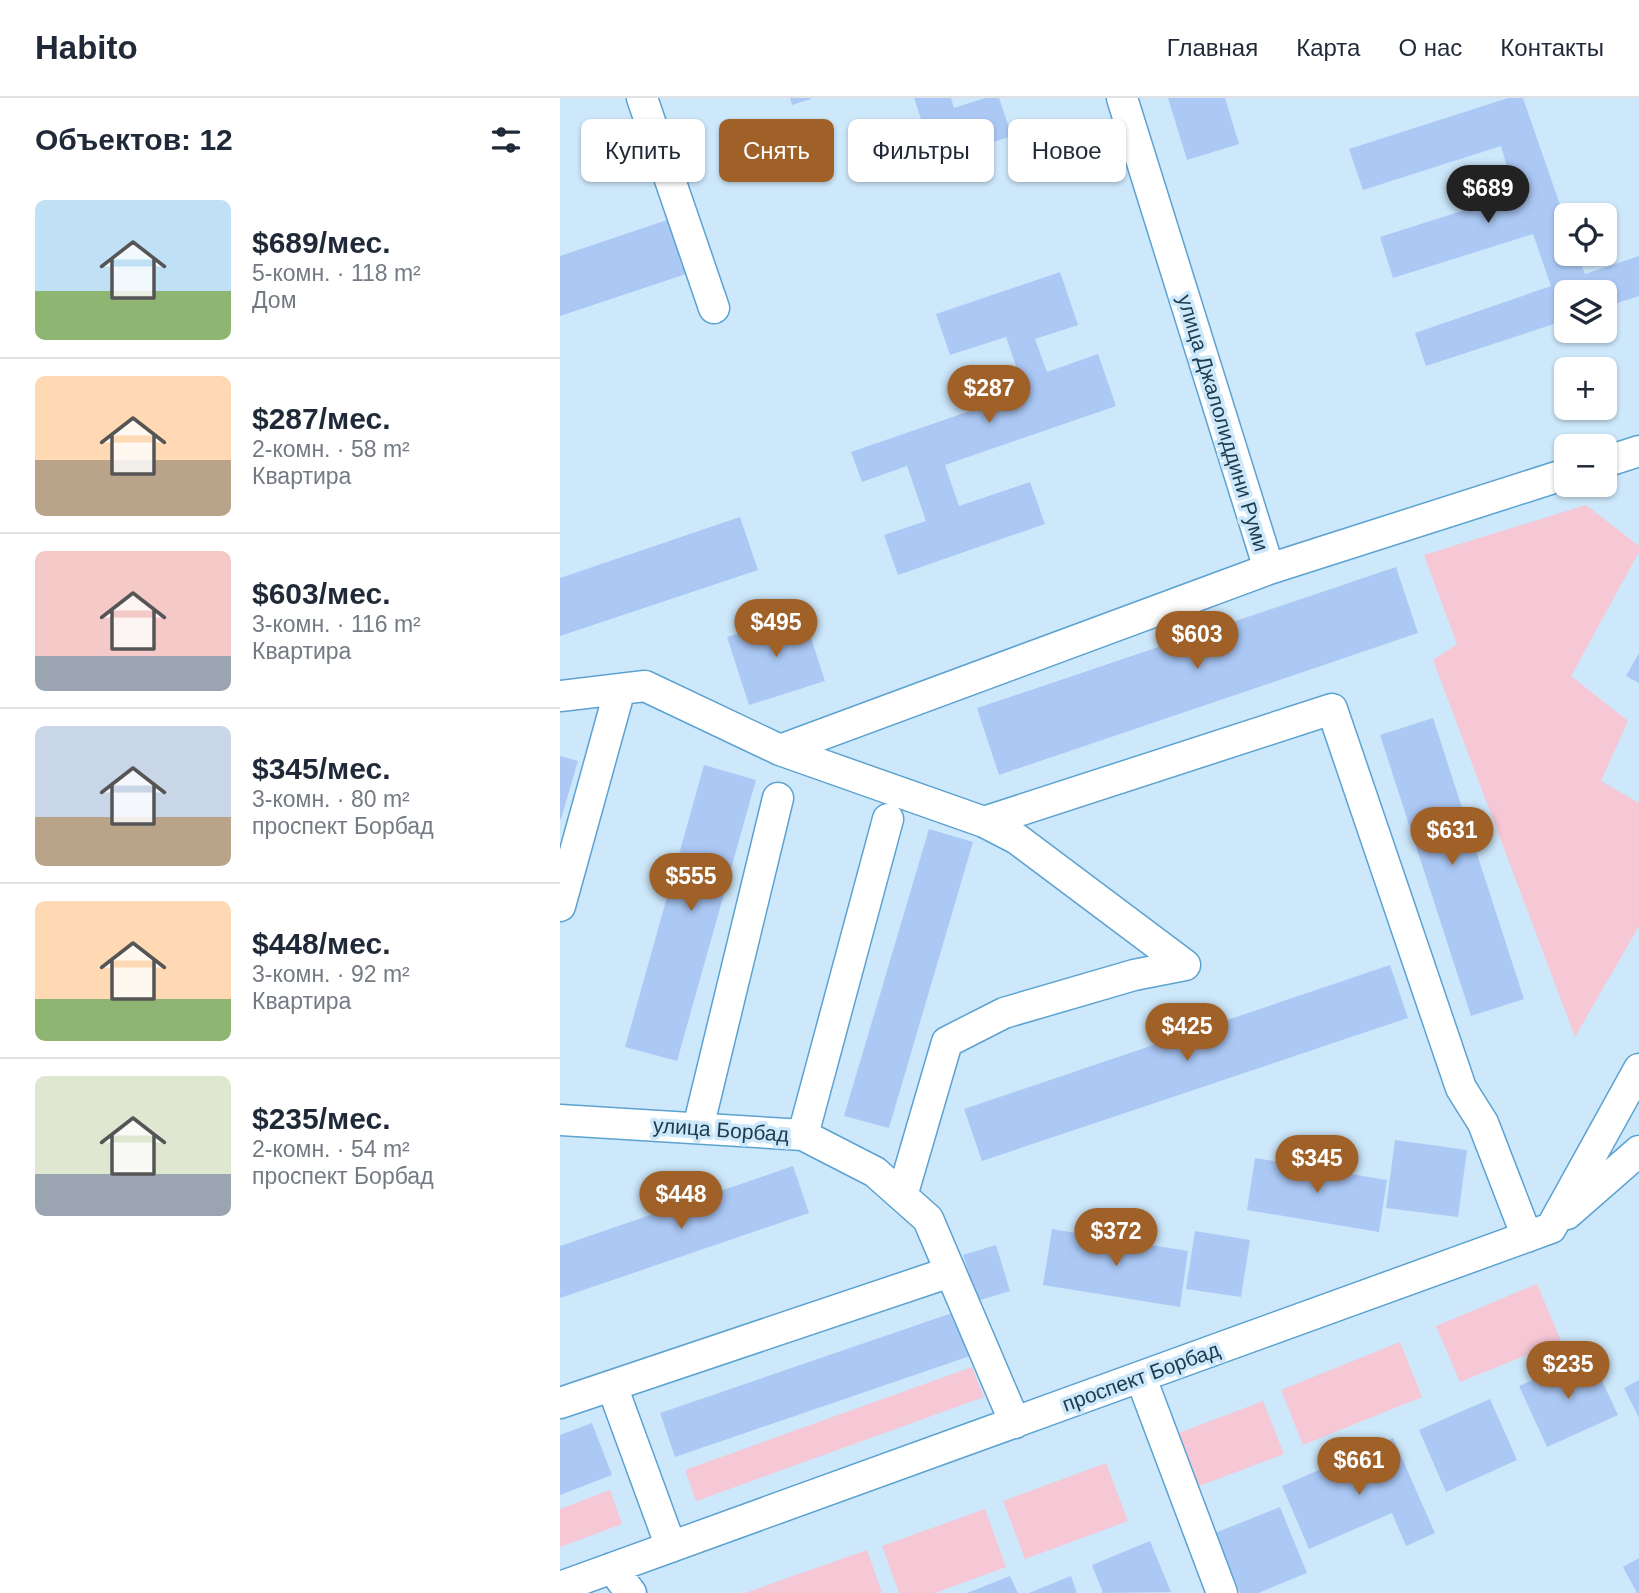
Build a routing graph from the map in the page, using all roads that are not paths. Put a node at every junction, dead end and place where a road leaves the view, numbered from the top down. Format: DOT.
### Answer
graph roads {
  1 [pos="642,98"];
  2 [pos="1122,98"];
  3 [pos="714,308"];
  4 [pos="1639,451"];
  5 [pos="1617,458"];
  6 [pos="1554,478"];
  7 [pos="1269,569"];
  8 [pos="620,689"];
  9 [pos="560,696"];
  10 [pos="780,750"];
  11 [pos="778,798"];
  12 [pos="888,819"];
  13 [pos="984,822"];
  14 [pos="560,906"];
  15 [pos="1639,1069"];
  16 [pos="560,1120"];
  17 [pos="698,1128"];
  18 [pos="803,1135"];
  19 [pos="1639,1151"];
  20 [pos="902,1196"];
  21 [pos="1539,1232"];
  22 [pos="950,1272"];
  23 [pos="1141,1378"];
  24 [pos="612,1386"];
  25 [pos="560,1403"];
  26 [pos="1015,1423"];
  27 [pos="671,1547"];
  28 [pos="612,1568"];
  29 [pos="560,1587"];
  30 [pos="631,1593"];
  31 [pos="1222,1593"];
  1 -- 3 [label="street"];
  2 -- 7 [label="street, улица Джалолиддини Руми"];
  4 -- 5 [label="street"];
  6 -- 7 [label="street, улица Джалолиддини Руми"];
  7 -- 10 [label="street"];
  8 -- 9 [label="street"];
  8 -- 10 [label="street"];
  8 -- 14 [label="street"];
  10 -- 13 [label="street"];
  11 -- 17 [label="street"];
  12 -- 18 [label="street"];
  13 -- 20 [label="street"];
  13 -- 21 [label="street"];
  15 -- 21 [label="street"];
  16 -- 17 [label="street, улица Борбад"];
  17 -- 18 [label="street, улица Борбад"];
  18 -- 20 [label="street, улица Борбад"];
  19 -- 21 [label="street"];
  20 -- 22 [label="street, улица Борбад"];
  21 -- 23 [label="street, проспект Борбад"];
  22 -- 24 [label="street"];
  22 -- 26 [label="street, улица Борбад"];
  23 -- 26 [label="street, проспект Борбад"];
  23 -- 31 [label="street"];
  24 -- 25 [label="street"];
  24 -- 27 [label="street"];
  26 -- 27 [label="street, проспект Борбад"];
  27 -- 28 [label="street, проспект Борбад"];
  28 -- 29 [label="street, проспект Борбад"];
  28 -- 30 [label="street"];
}
